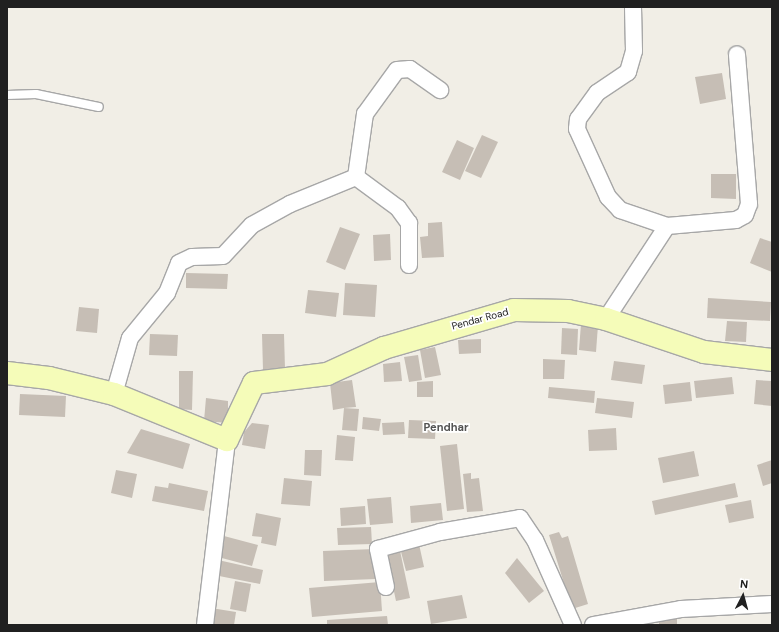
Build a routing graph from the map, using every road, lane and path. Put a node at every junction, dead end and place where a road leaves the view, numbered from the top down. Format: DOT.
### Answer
graph roads {
  1 [pos="633,7"];
  2 [pos="737,54"];
  3 [pos="440,90"];
  4 [pos="7,95"];
  5 [pos="99,107"];
  6 [pos="356,177"];
  7 [pos="666,226"];
  8 [pos="409,265"];
  9 [pos="606,319"];
  10 [pos="772,360"];
  11 [pos="7,373"];
  12 [pos="114,394"];
  13 [pos="227,440"];
  14 [pos="386,588"];
  15 [pos="772,604"];
  16 [pos="205,625"];
  17 [pos="573,625"];
  18 [pos="593,625"];
  1 -- 7 [label="street"];
  2 -- 7 [label="street"];
  3 -- 6 [label="street"];
  4 -- 5 [label="lane"];
  6 -- 8 [label="street"];
  6 -- 12 [label="street"];
  7 -- 9 [label="street"];
  9 -- 10 [label="street, Pendar Road"];
  9 -- 13 [label="street, Pendar Road"];
  11 -- 12 [label="street"];
  12 -- 13 [label="street"];
  13 -- 16 [label="street"];
  14 -- 17 [label="street"];
  15 -- 18 [label="street"];
}
